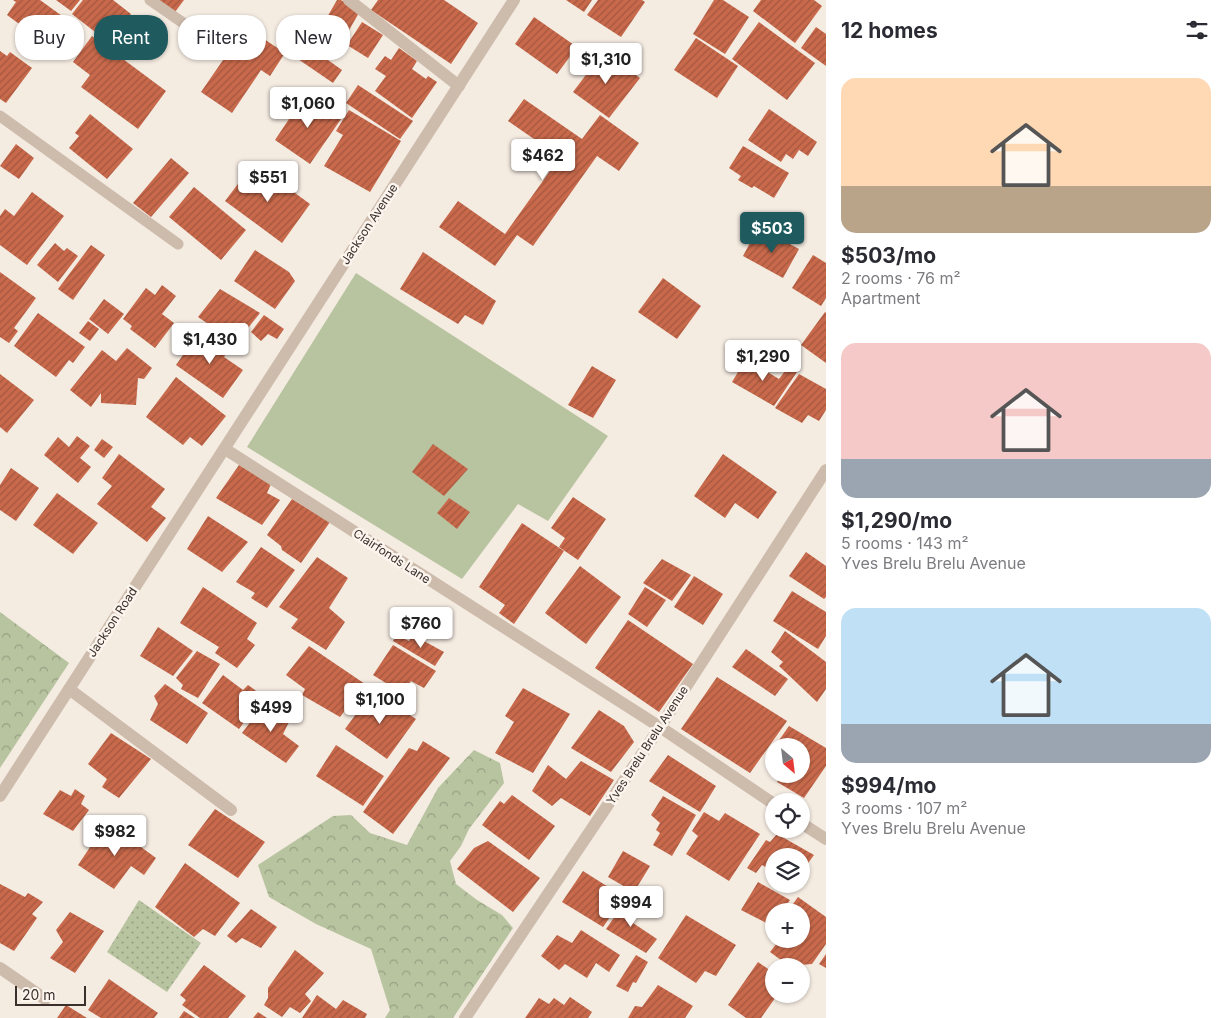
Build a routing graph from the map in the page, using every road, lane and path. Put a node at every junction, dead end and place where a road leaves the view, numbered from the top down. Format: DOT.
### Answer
graph roads {
  1 [pos="150,0"];
  2 [pos="349,0"];
  3 [pos="514,0"];
  4 [pos="178,19"];
  5 [pos="459,86"];
  6 [pos="0,116"];
  7 [pos="178,244"];
  8 [pos="225,449"];
  9 [pos="826,470"];
  10 [pos="69,689"];
  11 [pos="660,727"];
  12 [pos="0,796"];
  13 [pos="765,798"];
  14 [pos="232,810"];
  15 [pos="810,829"];
  16 [pos="826,839"];
  17 [pos="0,968"];
  18 [pos="45,999"];
  19 [pos="466,1018"];
  1 -- 4 [label="lane"];
  2 -- 5 [label="street"];
  3 -- 5 [label="street, Jackson Avenue"];
  5 -- 8 [label="street, Jackson Avenue"];
  6 -- 7 [label="lane"];
  8 -- 10 [label="street, Jackson Road"];
  8 -- 11 [label="street, Clairfonds Lane"];
  9 -- 11 [label="street, Yves Brelu Brelu Avenue"];
  10 -- 12 [label="street, Jackson Road"];
  10 -- 14 [label="street"];
  11 -- 13 [label="street, Clairfonds Lane"];
  11 -- 19 [label="street, Yves Brelu Brelu Avenue"];
  15 -- 16 [label="street"];
  17 -- 18 [label="street"];
}
